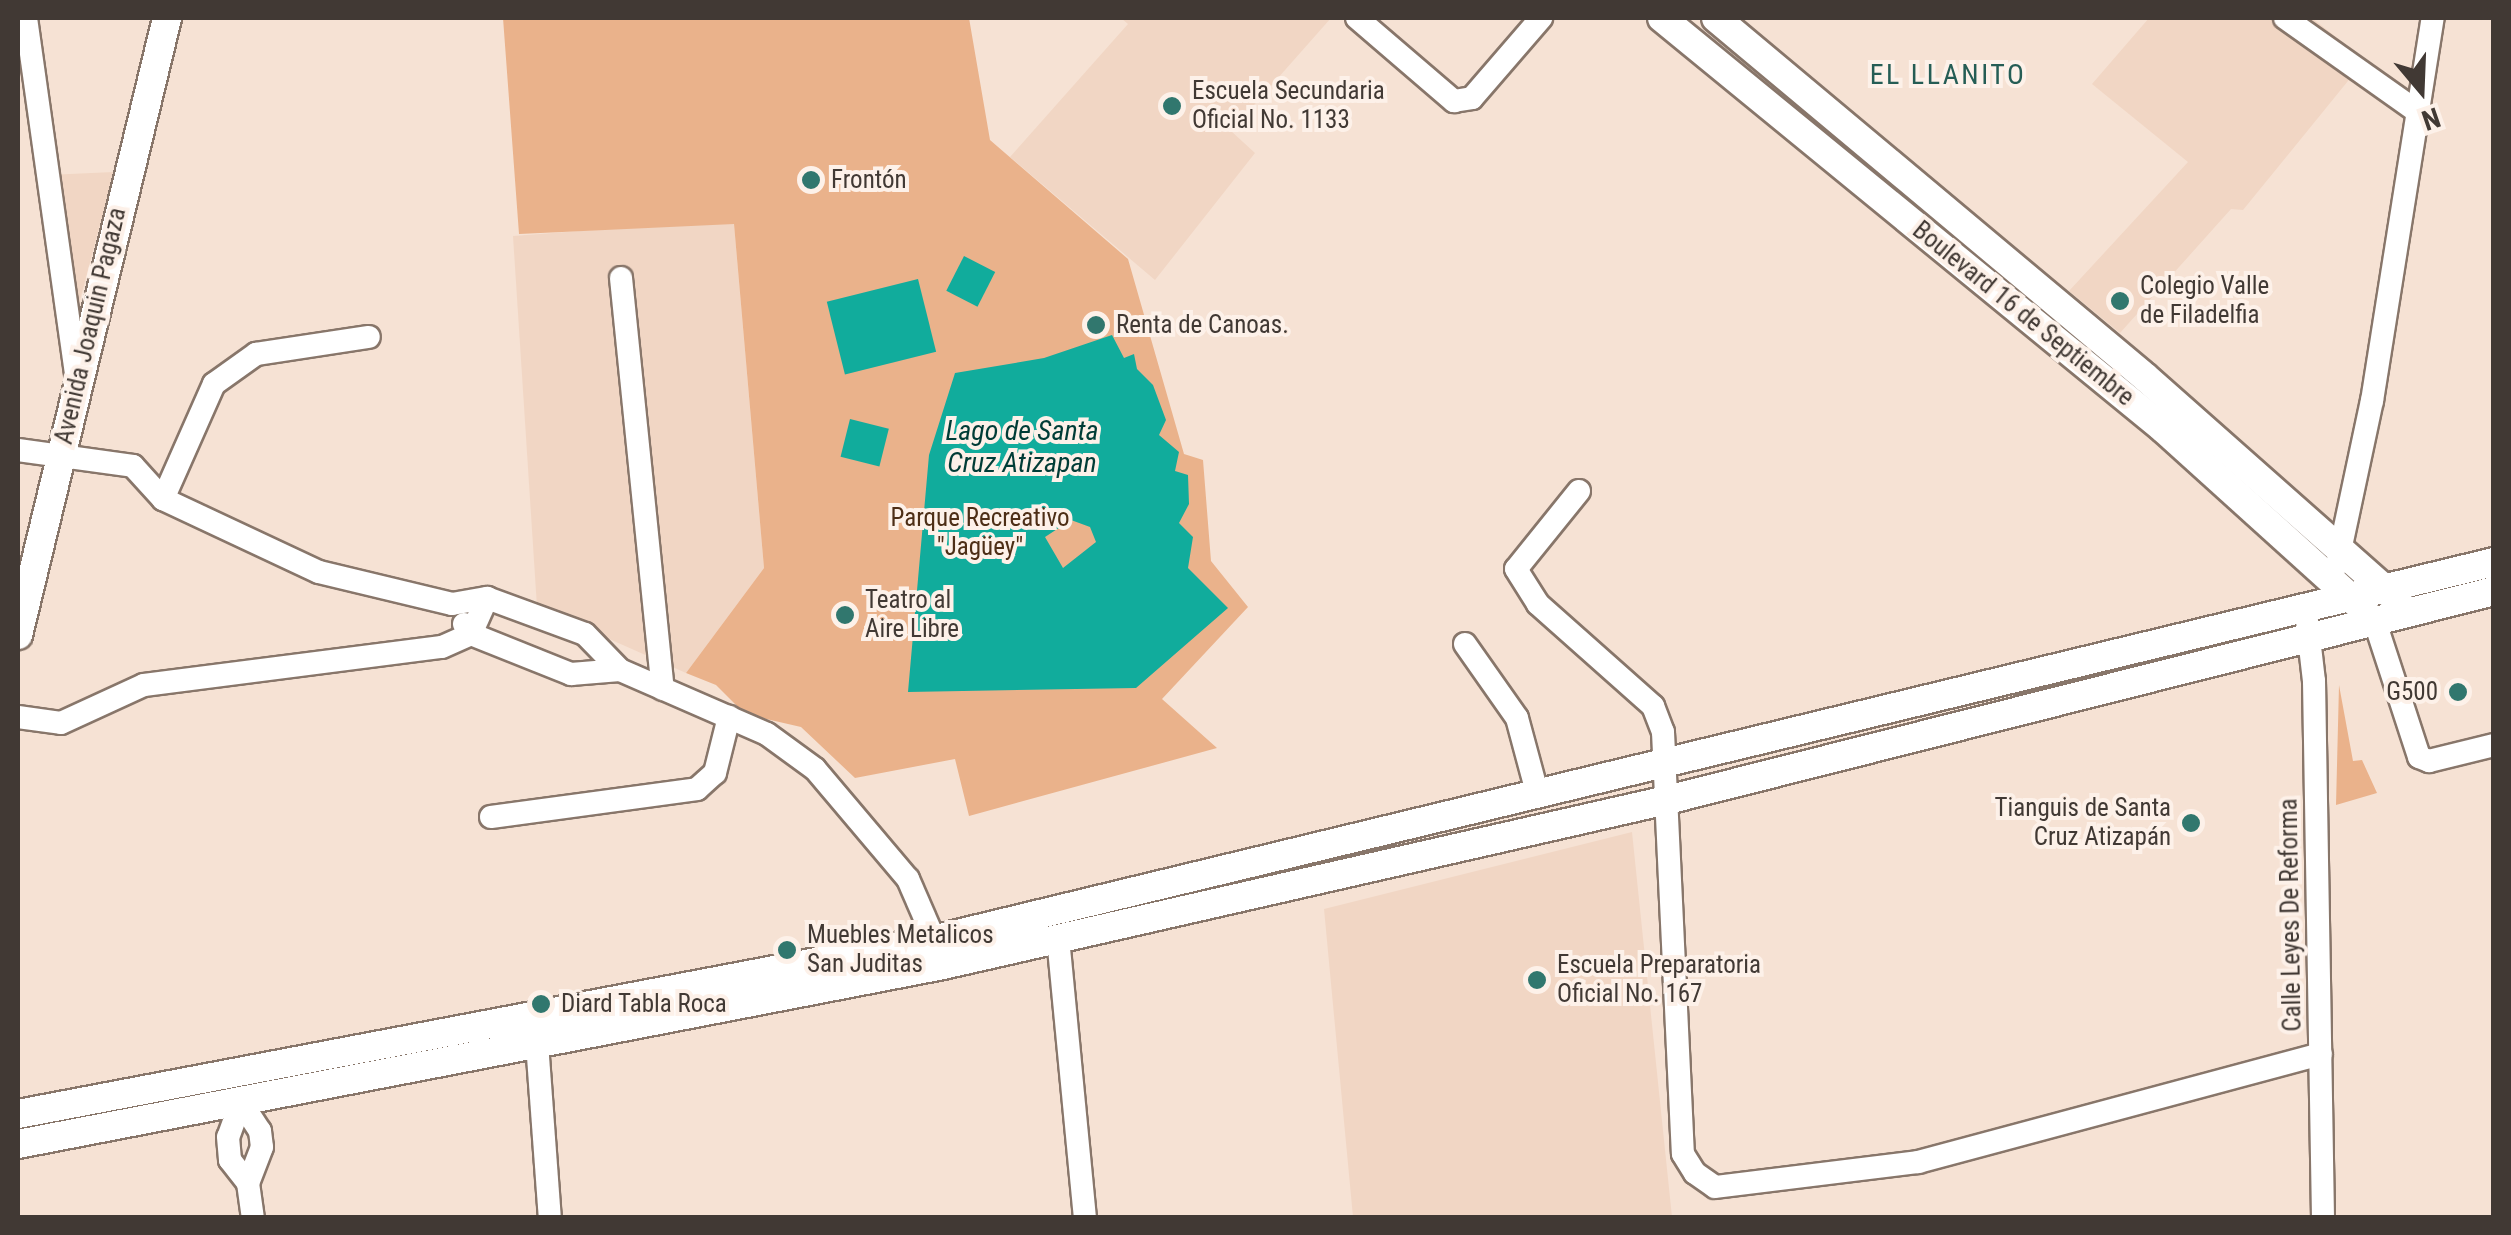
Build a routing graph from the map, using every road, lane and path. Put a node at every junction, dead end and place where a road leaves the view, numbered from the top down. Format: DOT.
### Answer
graph roads {
  1 [pos="26,18"];
  2 [pos="167,18"];
  3 [pos="1357,18"];
  4 [pos="1541,18"];
  5 [pos="1662,18"];
  6 [pos="1716,18"];
  7 [pos="2285,18"];
  8 [pos="2433,18"];
  9 [pos="28,100"];
  10 [pos="1827,112"];
  11 [pos="2418,112"];
  12 [pos="1807,135"];
  13 [pos="620,278"];
  14 [pos="370,337"];
  15 [pos="76,376"];
  16 [pos="2172,419"];
  17 [pos="18,450"];
  18 [pos="61,454"];
  19 [pos="1580,491"];
  20 [pos="163,499"];
  21 [pos="2343,549"];
  22 [pos="2494,562"];
  23 [pos="2334,576"];
  24 [pos="2387,590"];
  25 [pos="2494,591"];
  26 [pos="487,598"];
  27 [pos="2354,599"];
  28 [pos="452,604"];
  29 [pos="2410,613"];
  30 [pos="2375,622"];
  31 [pos="2308,625"];
  32 [pos="470,634"];
  33 [pos="18,635"];
  34 [pos="1464,644"];
  35 [pos="620,670"];
  36 [pos="663,689"];
  37 [pos="18,717"];
  38 [pos="729,717"];
  39 [pos="2494,745"];
  40 [pos="1665,766"];
  41 [pos="1537,792"];
  42 [pos="1668,800"];
  43 [pos="490,817"];
  44 [pos="1058,938"];
  45 [pos="940,952"];
  46 [pos="537,1044"];
  47 [pos="2320,1054"];
  48 [pos="323,1058"];
  49 [pos="153,1090"];
  50 [pos="240,1102"];
  51 [pos="18,1114"];
  52 [pos="18,1144"];
  53 [pos="248,1183"];
  54 [pos="253,1218"];
  55 [pos="550,1218"];
  56 [pos="1085,1218"];
  57 [pos="2323,1218"];
  1 -- 9 [label="street"];
  2 -- 15 [label="main road, Avenida Joaquin Pagaza"];
  3 -- 4 [label="street"];
  5 -- 12 [label="main road, Boulevard 16 de Septiembre"];
  6 -- 10 [label="main road, Boulevard 16 de Septiembre"];
  7 -- 11 [label="street"];
  8 -- 11 [label="street"];
  9 -- 15 [label="street"];
  10 -- 12 [label="main road"];
  10 -- 16 [label="main road, Boulevard 16 de Septiembre"];
  11 -- 21 [label="street"];
  12 -- 16 [label="main road, Boulevard 16 de Septiembre"];
  13 -- 36 [label="street"];
  14 -- 20 [label="street"];
  15 -- 18 [label="main road, Avenida Joaquin Pagaza"];
  16 -- 21 [label="main road, Boulevard 16 de Septiembre"];
  16 -- 23 [label="main road, Boulevard 16 de Septiembre"];
  17 -- 18 [label="street"];
  18 -- 20 [label="street"];
  18 -- 33 [label="main road, Avenida Joaquin Pagaza"];
  19 -- 40 [label="street"];
  20 -- 28 [label="street"];
  21 -- 23 [label="street"];
  21 -- 24 [label="main road, Boulevard 16 de Septiembre"];
  22 -- 24 [label="main road"];
  23 -- 27 [label="main road, Boulevard 16 de Septiembre"];
  24 -- 27 [label="main road"];
  24 -- 29 [label="main road, Boulevard 16 de Septiembre"];
  25 -- 29 [label="main road"];
  26 -- 28 [label="street"];
  26 -- 32 [label="street"];
  26 -- 35 [label="street"];
  27 -- 30 [label="main road, Boulevard 16 de Septiembre"];
  27 -- 31 [label="main road"];
  28 -- 32 [label="street"];
  29 -- 30 [label="main road"];
  30 -- 31 [label="main road"];
  30 -- 39 [label="street"];
  31 -- 40 [label="main road"];
  31 -- 42 [label="main road"];
  31 -- 47 [label="street, Calle Leyes De Reforma"];
  32 -- 35 [label="street"];
  32 -- 37 [label="street"];
  34 -- 41 [label="street"];
  35 -- 36 [label="street"];
  36 -- 38 [label="street"];
  38 -- 43 [label="street"];
  38 -- 45 [label="street"];
  40 -- 41 [label="main road"];
  40 -- 42 [label="street"];
  41 -- 45 [label="main road"];
  42 -- 44 [label="main road"];
  42 -- 47 [label="street"];
  44 -- 45 [label="main road"];
  44 -- 56 [label="street"];
  45 -- 46 [label="main road"];
  45 -- 48 [label="main road"];
  46 -- 50 [label="main road"];
  46 -- 55 [label="street"];
  47 -- 57 [label="street, Calle Leyes De Reforma"];
  48 -- 49 [label="main road"];
  48 -- 50 [label="street"];
  49 -- 50 [label="street"];
  49 -- 51 [label="main road"];
  50 -- 52 [label="main road"];
  50 -- 53 [label="street"];
  50 -- 53 [label="street"];
  53 -- 54 [label="street"];
}
